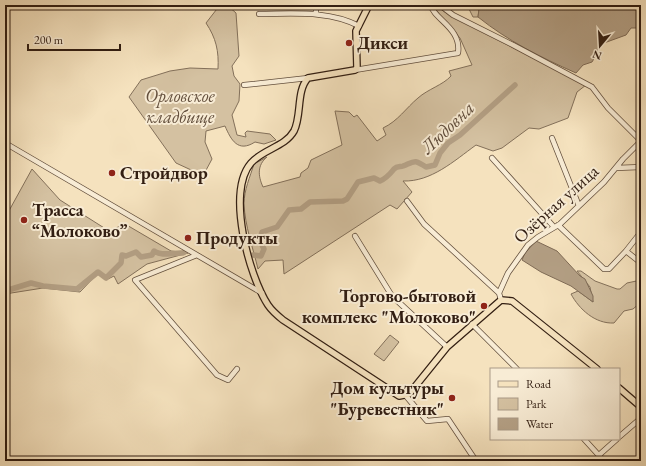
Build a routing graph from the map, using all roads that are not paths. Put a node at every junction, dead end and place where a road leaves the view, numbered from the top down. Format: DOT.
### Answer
graph roads {
  1 [pos="316,5"];
  2 [pos="369,5"];
  3 [pos="431,5"];
  4 [pos="440,5"];
  5 [pos="259,14"];
  6 [pos="316,14"];
  7 [pos="358,26"];
  8 [pos="355,70"];
  9 [pos="308,78"];
  10 [pos="244,85"];
  11 [pos="552,138"];
  12 [pos="641,141"];
  13 [pos="5,143"];
  14 [pos="492,158"];
  15 [pos="641,167"];
  16 [pos="616,168"];
  17 [pos="407,201"];
  18 [pos="579,206"];
  19 [pos="556,226"];
  20 [pos="641,232"];
  21 [pos="355,236"];
  22 [pos="626,251"];
  23 [pos="197,255"];
  24 [pos="641,263"];
  25 [pos="262,293"];
  26 [pos="499,293"];
  27 [pos="501,300"];
  28 [pos="472,324"];
  29 [pos="447,347"];
  30 [pos="516,368"];
  31 [pos="596,368"];
  32 [pos="237,369"];
  33 [pos="620,389"];
  34 [pos="406,396"];
  35 [pos="641,407"];
  36 [pos="641,418"];
  37 [pos="620,436"];
  38 [pos="585,440"];
  39 [pos="616,440"];
  40 [pos="599,455"];
  41 [pos="476,461"];
  42 [pos="604,461"];
  1 -- 6 [label="street"];
  2 -- 7 [label="main road"];
  3 -- 8 [label="street"];
  4 -- 12 [label="street"];
  5 -- 6 [label="street"];
  6 -- 7 [label="street"];
  7 -- 8 [label="main road"];
  8 -- 9 [label="main road"];
  9 -- 10 [label="street"];
  9 -- 25 [label="main road"];
  11 -- 18 [label="street"];
  12 -- 16 [label="street, Озёрная улица"];
  13 -- 23 [label="street"];
  14 -- 19 [label="street"];
  15 -- 16 [label="street"];
  16 -- 18 [label="street, Озёрная улица"];
  17 -- 26 [label="street"];
  18 -- 19 [label="street, Озёрная улица"];
  19 -- 22 [label="street"];
  19 -- 26 [label="street, Озёрная улица"];
  20 -- 22 [label="street"];
  21 -- 29 [label="street"];
  22 -- 24 [label="street"];
  23 -- 25 [label="street"];
  23 -- 32 [label="street"];
  25 -- 34 [label="main road"];
  26 -- 27 [label="street"];
  27 -- 28 [label="main road"];
  27 -- 31 [label="main road"];
  28 -- 29 [label="main road"];
  28 -- 30 [label="street"];
  29 -- 34 [label="main road"];
  33 -- 35 [label="main road"];
  34 -- 41 [label="street"];
  36 -- 37 [label="street"];
  38 -- 40 [label="street"];
  39 -- 40 [label="street"];
  40 -- 42 [label="street"];
}
